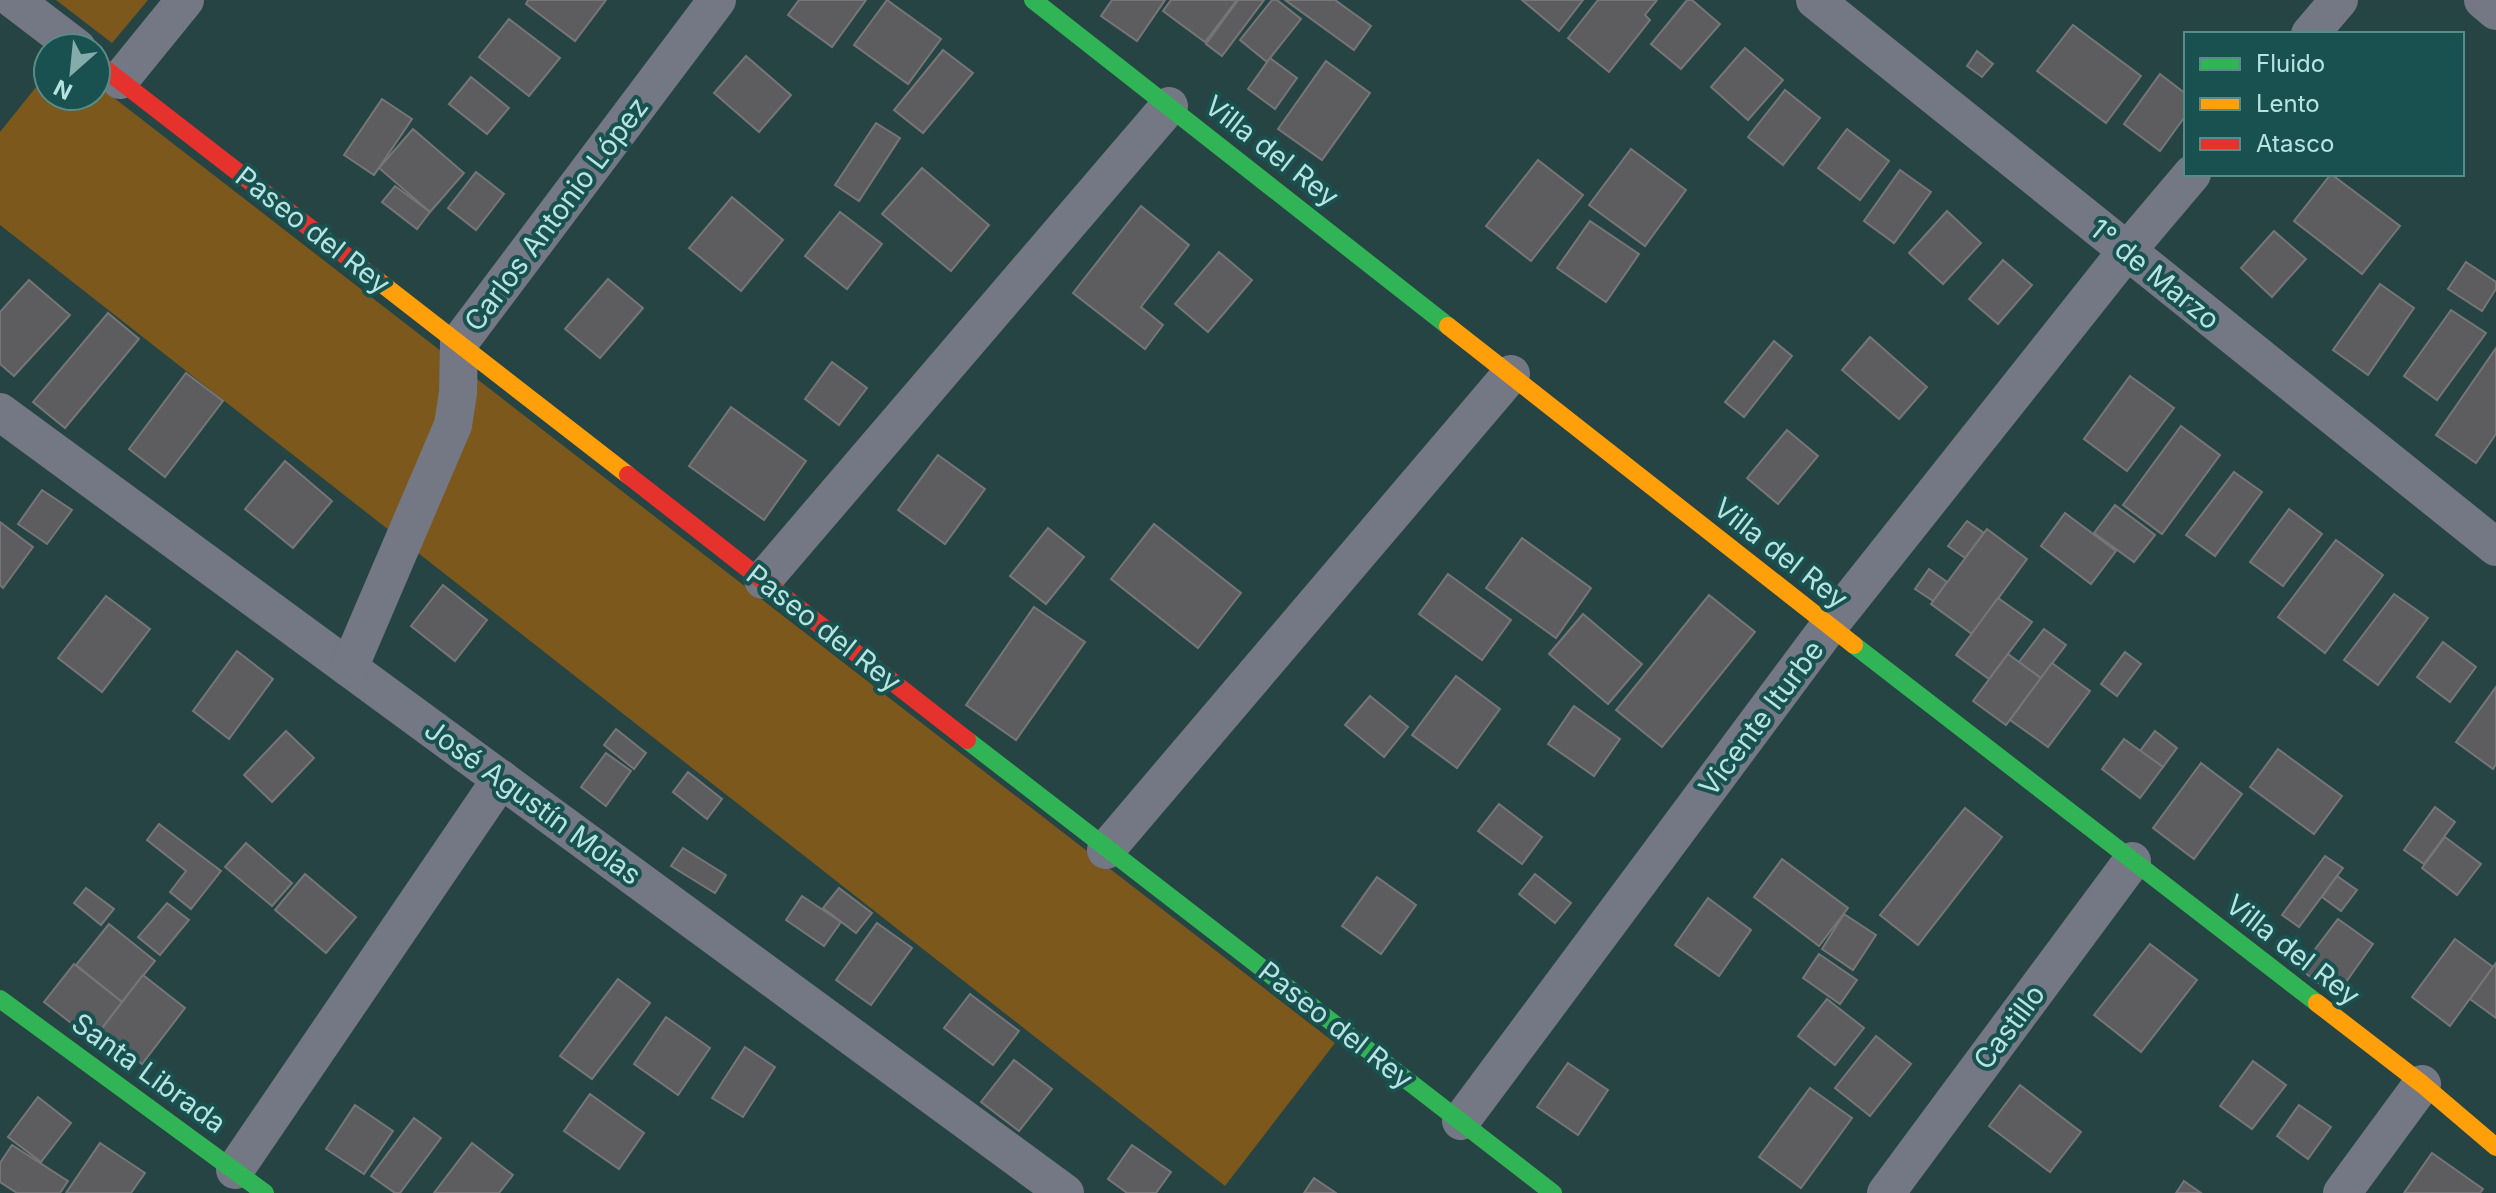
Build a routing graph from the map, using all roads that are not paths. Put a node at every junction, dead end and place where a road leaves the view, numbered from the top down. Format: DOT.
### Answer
graph roads {
  1 [pos="14,0"];
  2 [pos="185,0"];
  3 [pos="717,0"];
  4 [pos="1033,0"];
  5 [pos="1815,0"];
  6 [pos="2339,0"];
  7 [pos="2483,0"];
  8 [pos="2496,11"];
  9 [pos="56,32"];
  10 [pos="2312,32"];
  11 [pos="112,67"];
  12 [pos="112,74"];
  13 [pos="1169,106"];
  14 [pos="2190,176"];
  15 [pos="2126,252"];
  16 [pos="459,343"];
  17 [pos="1511,374"];
  18 [pos="0,412"];
  19 [pos="2496,547"];
  20 [pos="763,580"];
  21 [pos="1829,626"];
  22 [pos="349,668"];
  23 [pos="501,779"];
  24 [pos="1106,850"];
  25 [pos="2132,861"];
  26 [pos="0,999"];
  27 [pos="2422,1084"];
  28 [pos="1461,1121"];
  29 [pos="2496,1147"];
  30 [pos="235,1170"];
  31 [pos="265,1193"];
  32 [pos="1065,1193"];
  33 [pos="1553,1193"];
  34 [pos="1886,1193"];
  35 [pos="2342,1193"];
  1 -- 9 [label="street"];
  2 -- 11 [label="street"];
  3 -- 16 [label="street, Carlos Antonio López"];
  4 -- 13 [label="street, Villa del Rey"];
  5 -- 15 [label="street, 1° de Marzo"];
  6 -- 10 [label="street"];
  7 -- 8 [label="street"];
  12 -- 16 [label="street, Paseo del Rey"];
  13 -- 17 [label="street, Villa del Rey"];
  13 -- 20 [label="street"];
  14 -- 15 [label="street, Vicente Iturbe"];
  15 -- 19 [label="street, 1° de Marzo"];
  15 -- 21 [label="street, Vicente Iturbe"];
  16 -- 20 [label="street, Paseo del Rey"];
  16 -- 22 [label="street, Carlos Antonio López"];
  17 -- 21 [label="street, Villa del Rey"];
  17 -- 24 [label="street"];
  18 -- 22 [label="street, José Agustín Molas"];
  20 -- 24 [label="street, Paseo del Rey"];
  21 -- 25 [label="street, Villa del Rey"];
  21 -- 28 [label="street, Vicente Iturbe"];
  22 -- 23 [label="street, José Agustín Molas"];
  23 -- 30 [label="street"];
  23 -- 32 [label="street, José Agustín Molas"];
  24 -- 28 [label="street, Paseo del Rey"];
  25 -- 27 [label="street, Villa del Rey"];
  25 -- 34 [label="street, Castillo"];
  26 -- 30 [label="street, Santa Librada"];
  27 -- 29 [label="street, Villa del Rey"];
  27 -- 35 [label="street"];
  28 -- 33 [label="street, Paseo del Rey"];
  30 -- 31 [label="street, Santa Librada"];
}
